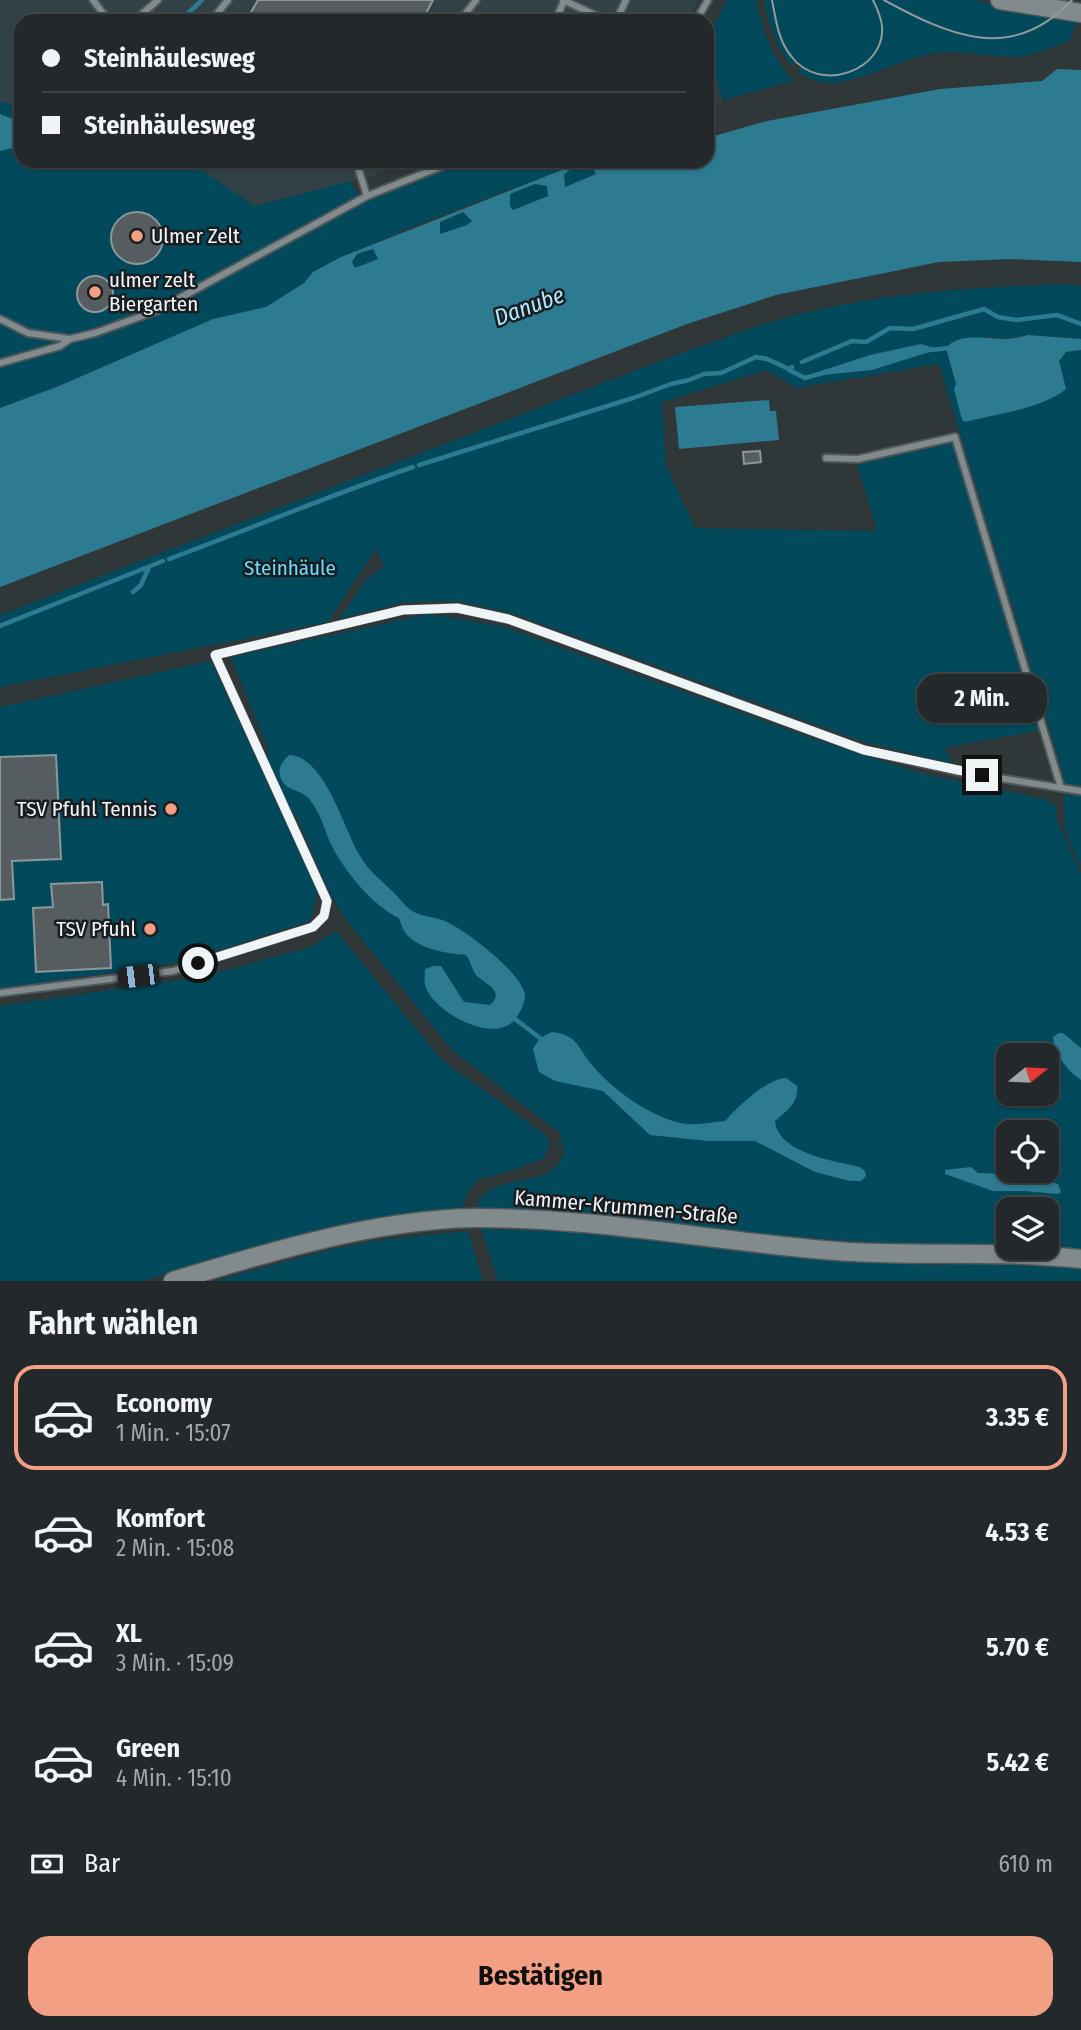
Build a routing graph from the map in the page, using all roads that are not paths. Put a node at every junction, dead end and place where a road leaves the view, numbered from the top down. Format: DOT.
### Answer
graph roads {
  1 [pos="93,0"];
  2 [pos="158,0"];
  3 [pos="228,0"];
  4 [pos="476,0"];
  5 [pos="564,0"];
  6 [pos="1000,0"];
  7 [pos="1076,0"];
  8 [pos="1081,2"];
  9 [pos="1039,3"];
  10 [pos="1081,13"];
  11 [pos="104,14"];
  12 [pos="142,14"];
  13 [pos="217,14"];
  14 [pos="465,14"];
  15 [pos="593,14"];
  16 [pos="358,168"];
  17 [pos="437,168"];
  18 [pos="367,196"];
  19 [pos="0,319"];
  20 [pos="70,339"];
  21 [pos="0,363"];
  22 [pos="827,458"];
  23 [pos="1061,788"];
  24 [pos="1081,791"];
  25 [pos="0,993"];
  26 [pos="1081,1259"];
  27 [pos="173,1281"];
  1 -- 11 [label="lane"];
  2 -- 12 [label="lane"];
  3 -- 13 [label="lane"];
  4 -- 14 [label="lane"];
  5 -- 15 [label="lane"];
  6 -- 9 [label="street"];
  7 -- 8 [label="street"];
  9 -- 10 [label="street"];
  16 -- 18 [label="lane"];
  17 -- 18 [label="lane"];
  18 -- 20 [label="lane"];
  19 -- 20 [label="lane"];
  20 -- 21 [label="lane"];
  22 -- 23 [label="lane"];
  23 -- 24 [label="lane"];
  23 -- 25 [label="lane"];
  26 -- 27 [label="street, Kammer-Krummen-Straße"];
}
